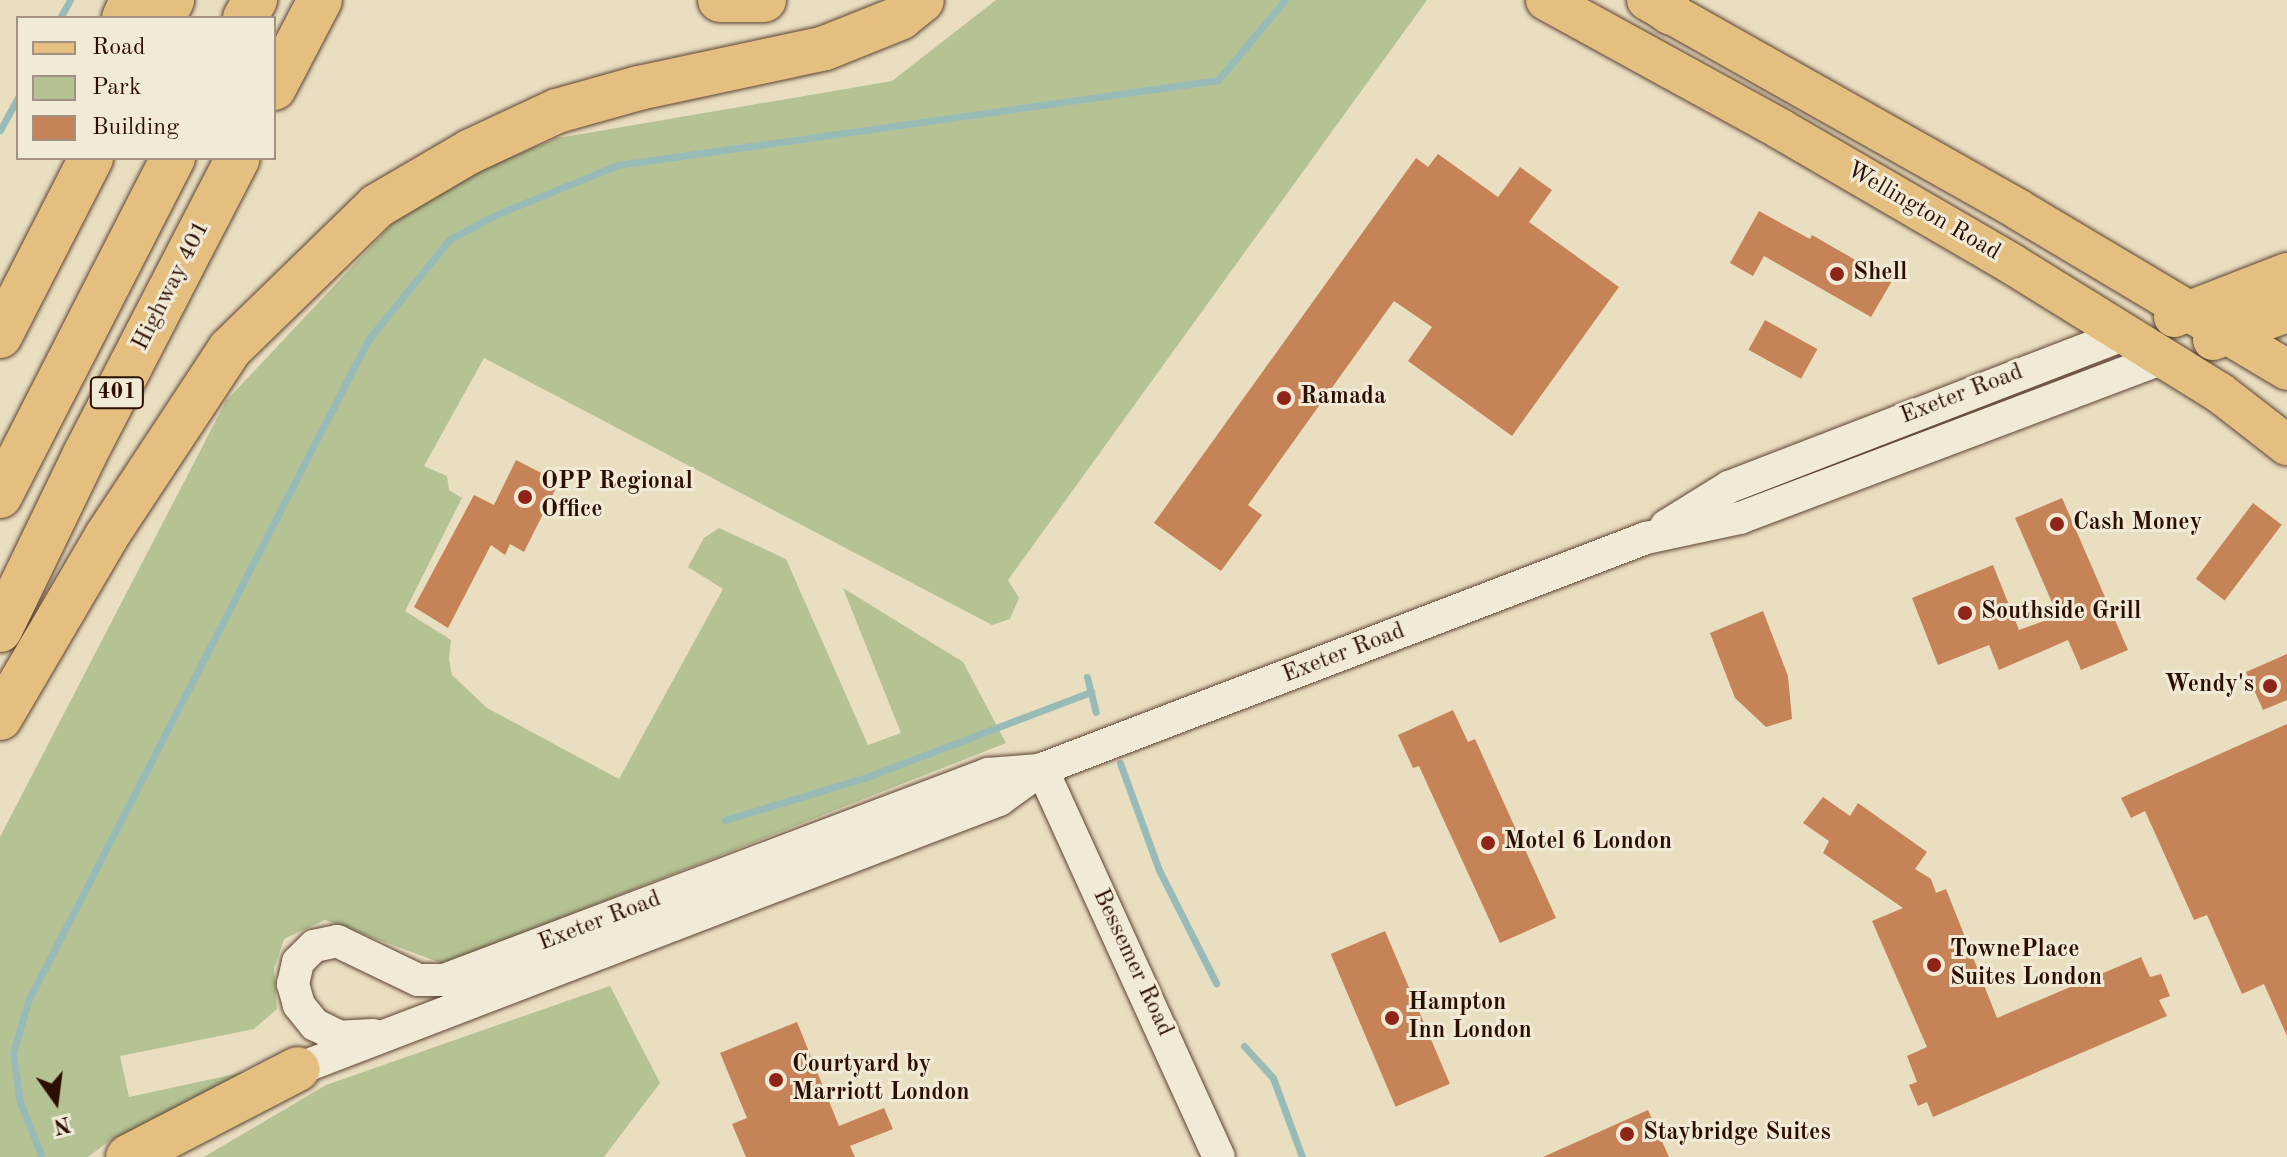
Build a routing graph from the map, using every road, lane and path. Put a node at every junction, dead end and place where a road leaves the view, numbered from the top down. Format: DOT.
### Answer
graph roads {
  1 [pos="320,0"];
  2 [pos="720,0"];
  3 [pos="764,0"];
  4 [pos="922,0"];
  5 [pos="1546,0"];
  6 [pos="1657,4"];
  7 [pos="276,84"];
  8 [pos="60,160"];
  9 [pos="90,160"];
  10 [pos="172,160"];
  11 [pos="237,160"];
  12 [pos="2287,273"];
  13 [pos="0,292"];
  14 [pos="2190,311"];
  15 [pos="2287,312"];
  16 [pos="2125,334"];
  17 [pos="2229,334"];
  18 [pos="0,336"];
  19 [pos="2171,355"];
  20 [pos="2287,370"];
  21 [pos="2287,411"];
  22 [pos="2287,445"];
  23 [pos="0,496"];
  24 [pos="1646,538"];
  25 [pos="0,630"];
  26 [pos="0,718"];
  27 [pos="1042,769"];
  28 [pos="383,1035"];
  29 [pos="298,1069"];
  30 [pos="128,1157"];
  31 [pos="1219,1157"];
  1 -- 7 [label="highway"];
  2 -- 3 [label="highway"];
  4 -- 26 [label="highway"];
  5 -- 16 [label="main road, Wellington Road"];
  6 -- 14 [label="main road, Wellington Road"];
  8 -- 13 [label="highway"];
  9 -- 18 [label="highway"];
  10 -- 23 [label="highway, 401"];
  11 -- 25 [label="highway, Highway 401 / 401"];
  12 -- 14 [label="main road, Exeter Road"];
  14 -- 16 [label="main road, Exeter Road"];
  14 -- 17 [label="main road, Wellington Road"];
  15 -- 17 [label="main road, Exeter Road"];
  16 -- 19 [label="main road, Wellington Road"];
  16 -- 24 [label="street, Exeter Road"];
  17 -- 19 [label="main road, Exeter Road"];
  17 -- 20 [label="main road, Wellington Road"];
  19 -- 21 [label="main road"];
  19 -- 22 [label="main road, Wellington Road"];
  19 -- 24 [label="street, Exeter Road"];
  24 -- 27 [label="street, Exeter Road"];
  27 -- 28 [label="street, Exeter Road"];
  27 -- 28 [label="street, Exeter Road"];
  27 -- 31 [label="street, Bessemer Road"];
  28 -- 29 [label="street, Exeter Road"];
  29 -- 30 [label="highway"];
}
